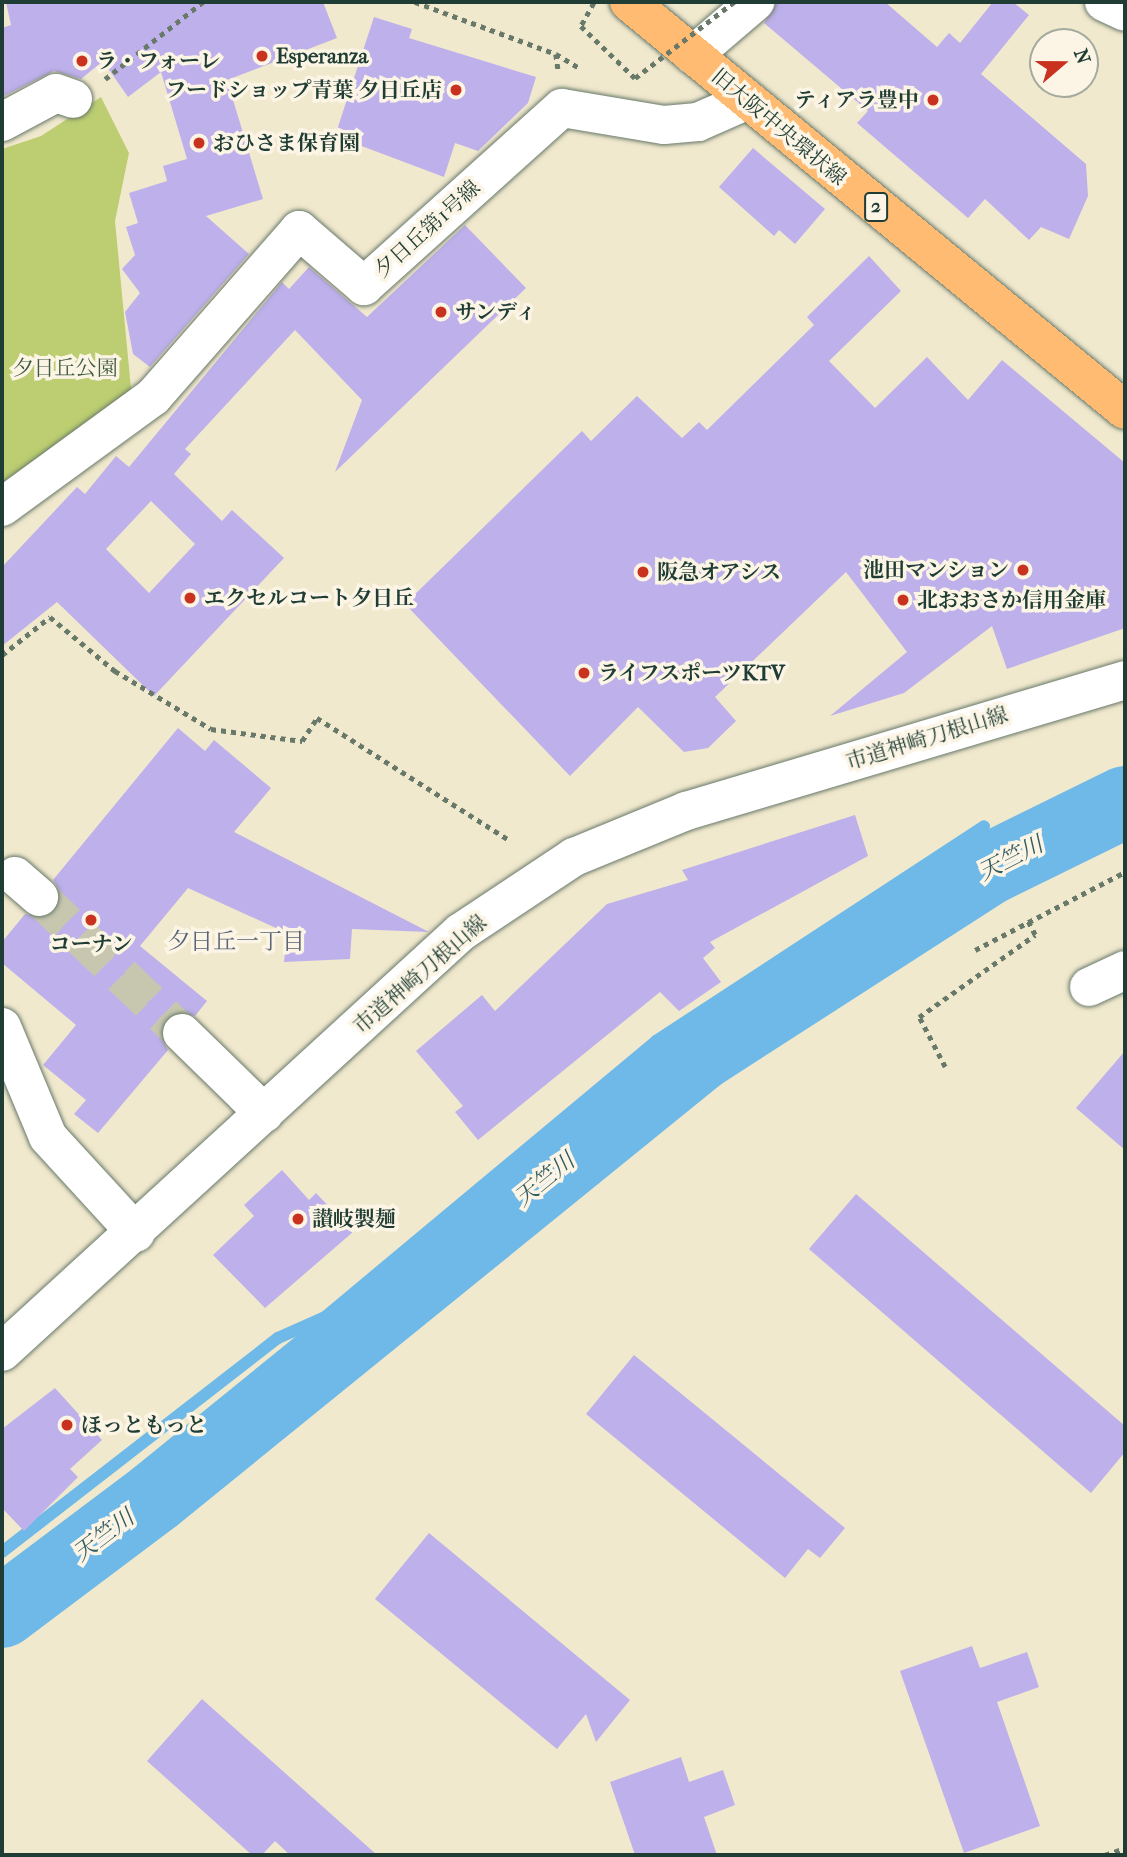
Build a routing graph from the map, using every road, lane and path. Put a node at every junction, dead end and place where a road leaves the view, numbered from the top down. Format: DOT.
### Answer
graph roads {
  1 [pos="415,2"];
  2 [pos="612,2"];
  3 [pos="734,2"];
  4 [pos="755,2"];
  5 [pos="1104,2"];
  6 [pos="1125,12"];
  7 [pos="693,55"];
  8 [pos="73,99"];
  9 [pos="746,100"];
  10 [pos="562,108"];
  11 [pos="2,122"];
  12 [pos="1125,410"];
  13 [pos="2,507"];
  14 [pos="2,655"];
  15 [pos="1125,680"];
  16 [pos="508,839"];
  17 [pos="1125,872"];
  18 [pos="1028,921"];
  19 [pos="975,950"];
  20 [pos="1125,970"];
  21 [pos="1089,987"];
  22 [pos="2,1027"];
  23 [pos="181,1033"];
  24 [pos="945,1067"];
  25 [pos="264,1113"];
  26 [pos="136,1233"];
  27 [pos="2,1352"];
  28 [pos="1125,1848"];
  29 [pos="1105,1855"];
  1 -- 10 [label="path"];
  2 -- 3 [label="path, bridge"];
  2 -- 7 [label="main road, 旧大阪中央環状線 / 2"];
  4 -- 7 [label="street"];
  5 -- 6 [label="street"];
  7 -- 9 [label="main road, 旧大阪中央環状線 / 2"];
  8 -- 11 [label="street"];
  9 -- 10 [label="street"];
  9 -- 12 [label="main road, 旧大阪中央環状線 / 2"];
  10 -- 13 [label="street, 夕日丘第1号線"];
  14 -- 16 [label="path"];
  15 -- 25 [label="street, 市道神崎刀根山線"];
  17 -- 18 [label="path"];
  18 -- 19 [label="path"];
  18 -- 24 [label="path"];
  20 -- 21 [label="street"];
  22 -- 26 [label="street"];
  23 -- 25 [label="street"];
  25 -- 26 [label="street, 市道神崎刀根山線"];
  26 -- 27 [label="street, 市道神崎刀根山線"];
  28 -- 29 [label="path"];
}
